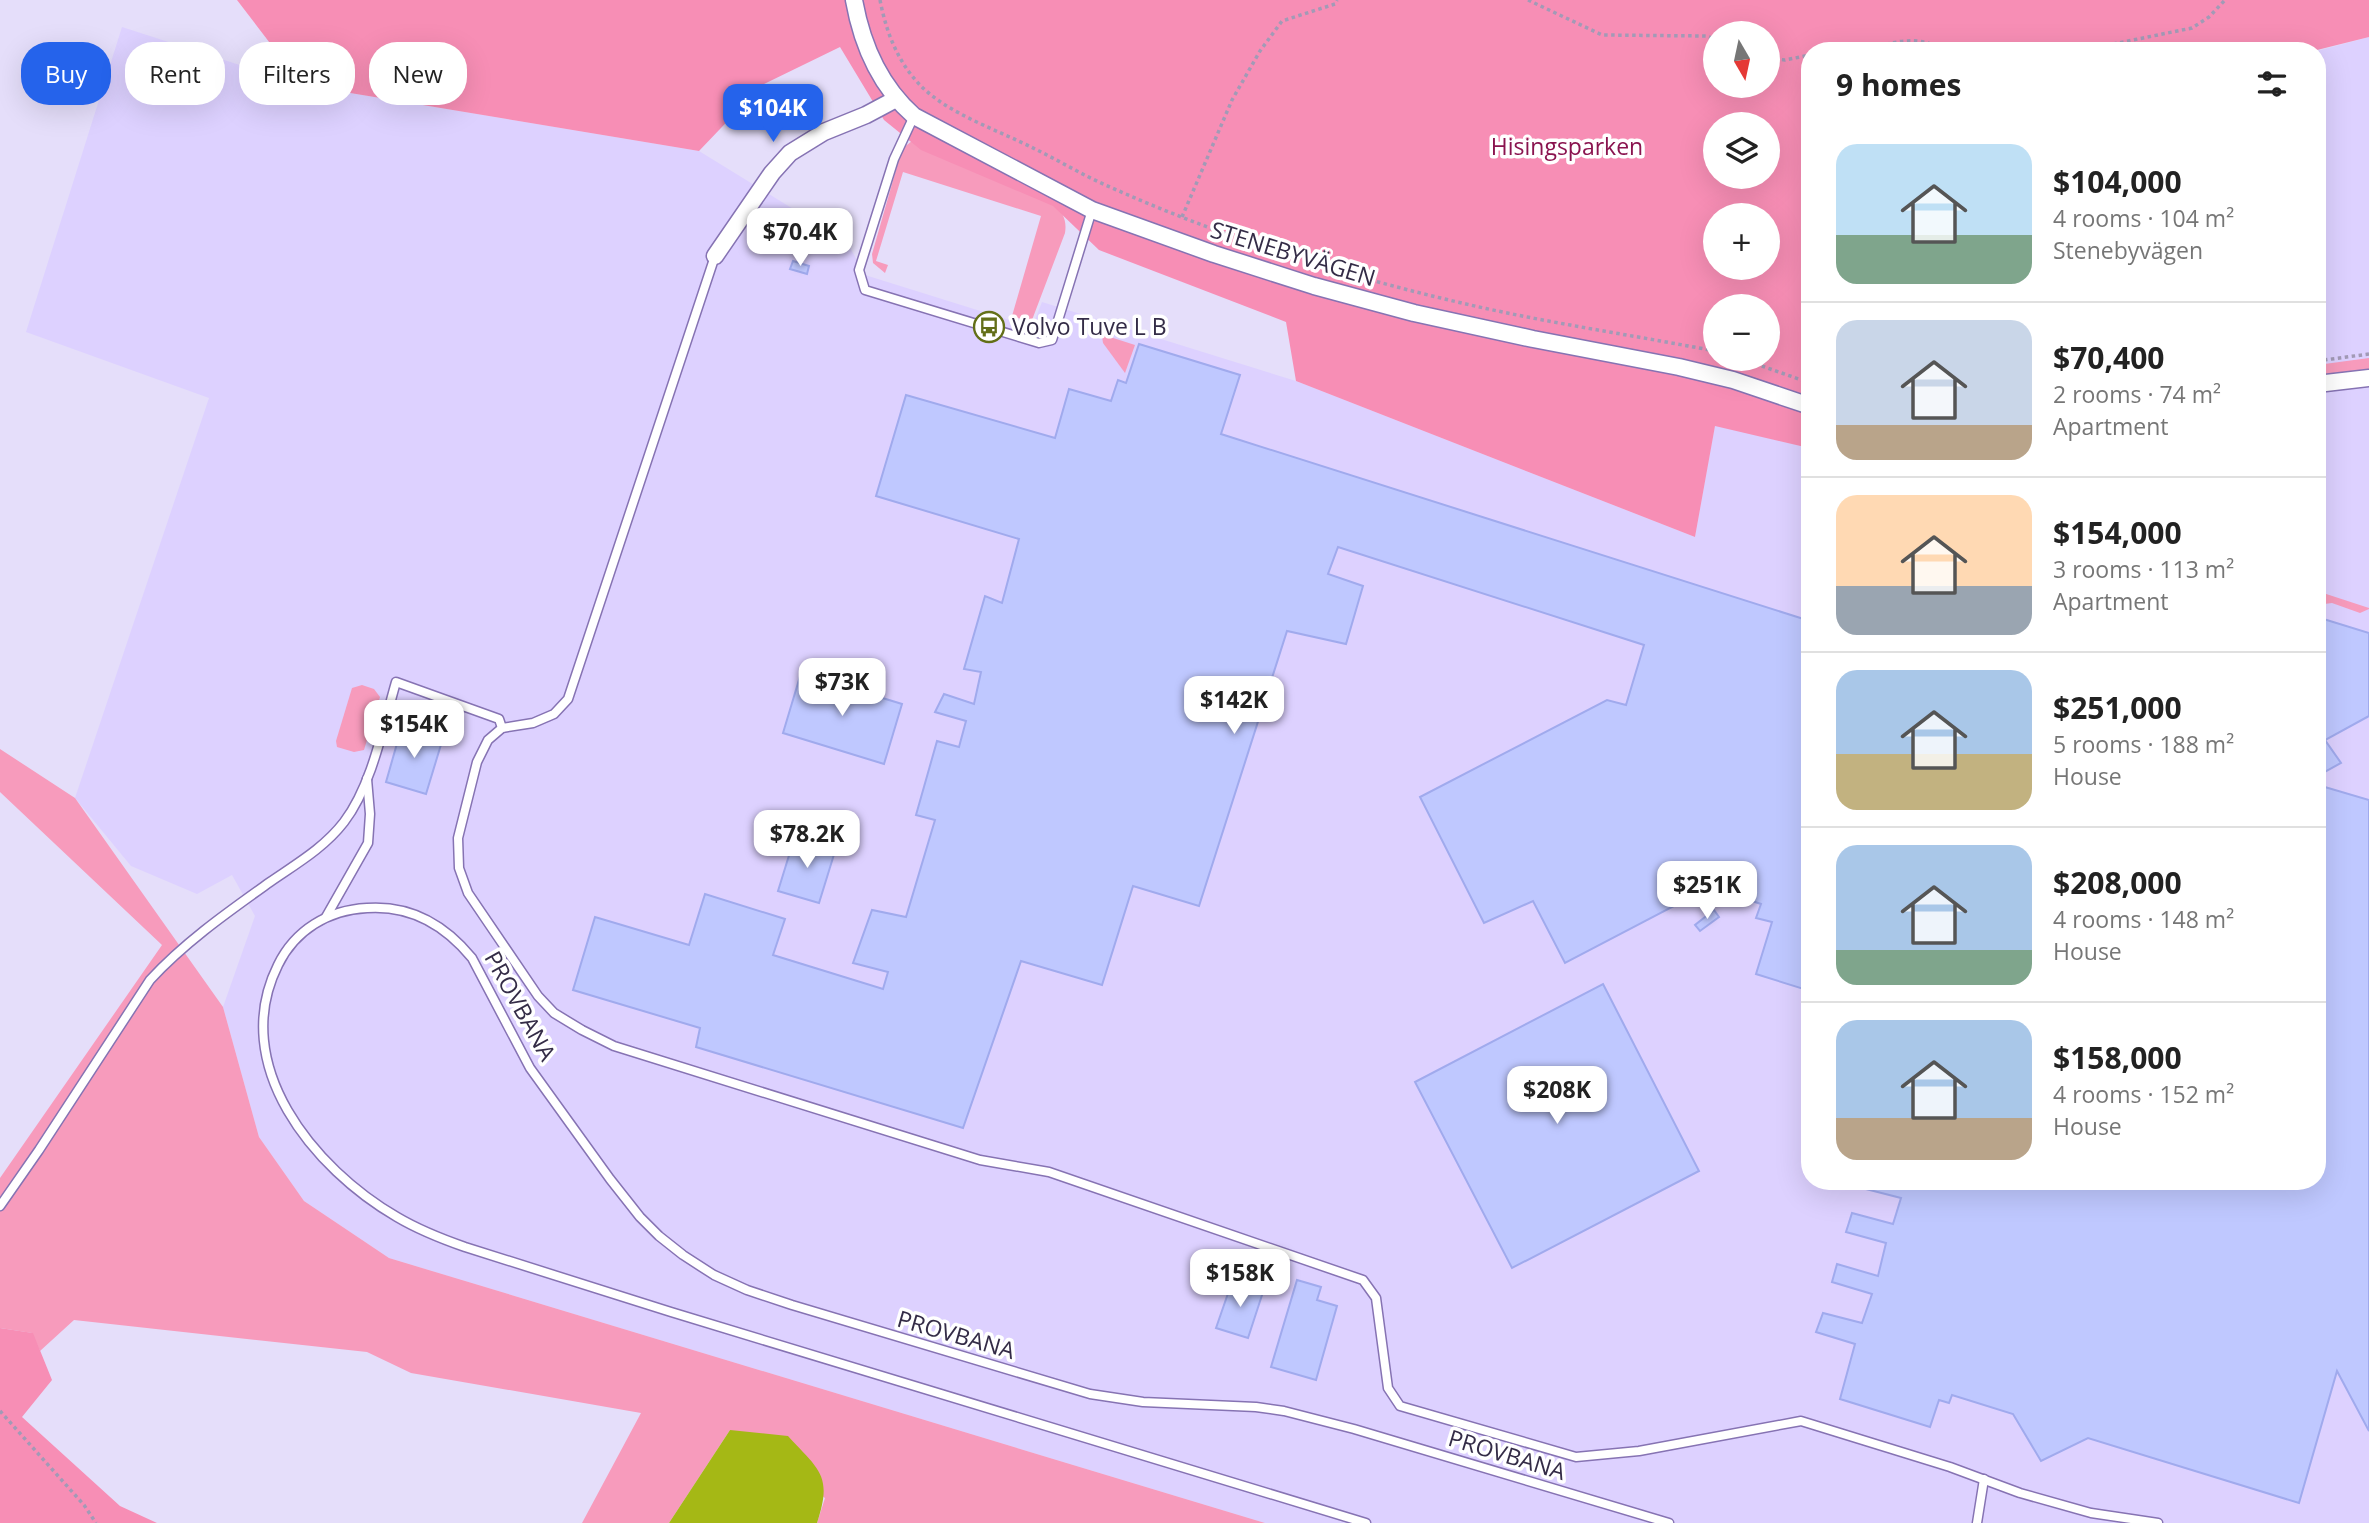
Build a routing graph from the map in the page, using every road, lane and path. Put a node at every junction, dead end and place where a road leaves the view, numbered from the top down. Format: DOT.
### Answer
graph roads {
  1 [pos="854,0"];
  2 [pos="880,0"];
  3 [pos="1337,0"];
  4 [pos="1528,0"];
  5 [pos="2225,0"];
  6 [pos="1703,36"];
  7 [pos="1902,42"];
  8 [pos="1925,42"];
  9 [pos="2124,42"];
  10 [pos="1801,57"];
  11 [pos="1780,60"];
  12 [pos="896,99"];
  13 [pos="914,116"];
  14 [pos="1092,210"];
  15 [pos="1182,217"];
  16 [pos="715,256"];
  17 [pos="1703,349"];
  18 [pos="2369,354"];
  19 [pos="2326,360"];
  20 [pos="1776,371"];
  21 [pos="2369,378"];
  22 [pos="1801,380"];
  23 [pos="2326,383"];
  24 [pos="1801,403"];
  25 [pos="502,728"];
  26 [pos="367,779"];
  27 [pos="326,917"];
  28 [pos="0,1206"];
  29 [pos="0,1411"];
  30 [pos="1984,1479"];
  31 [pos="96,1523"];
  32 [pos="1366,1523"];
  33 [pos="1669,1523"];
  34 [pos="1977,1523"];
  35 [pos="2158,1523"];
  1 -- 12 [label="street, STENEBYVÄGEN"];
  2 -- 15 [label="path"];
  3 -- 15 [label="path"];
  4 -- 6 [label="path"];
  5 -- 9 [label="path"];
  7 -- 8 [label="path"];
  10 -- 11 [label="path"];
  12 -- 13 [label="street, STENEBYVÄGEN"];
  12 -- 16 [label="street"];
  13 -- 14 [label="street, STENEBYVÄGEN"];
  13 -- 14 [label="lane"];
  14 -- 24 [label="street, STENEBYVÄGEN"];
  15 -- 17 [label="path"];
  16 -- 25 [label="lane"];
  18 -- 19 [label="path"];
  20 -- 22 [label="path"];
  21 -- 23 [label="street"];
  25 -- 26 [label="lane"];
  25 -- 30 [label="lane"];
  26 -- 27 [label="lane"];
  26 -- 28 [label="lane"];
  27 -- 32 [label="lane, PROVBANA"];
  27 -- 33 [label="lane, PROVBANA"];
  29 -- 31 [label="path"];
  30 -- 34 [label="lane"];
  30 -- 35 [label="lane"];
}
